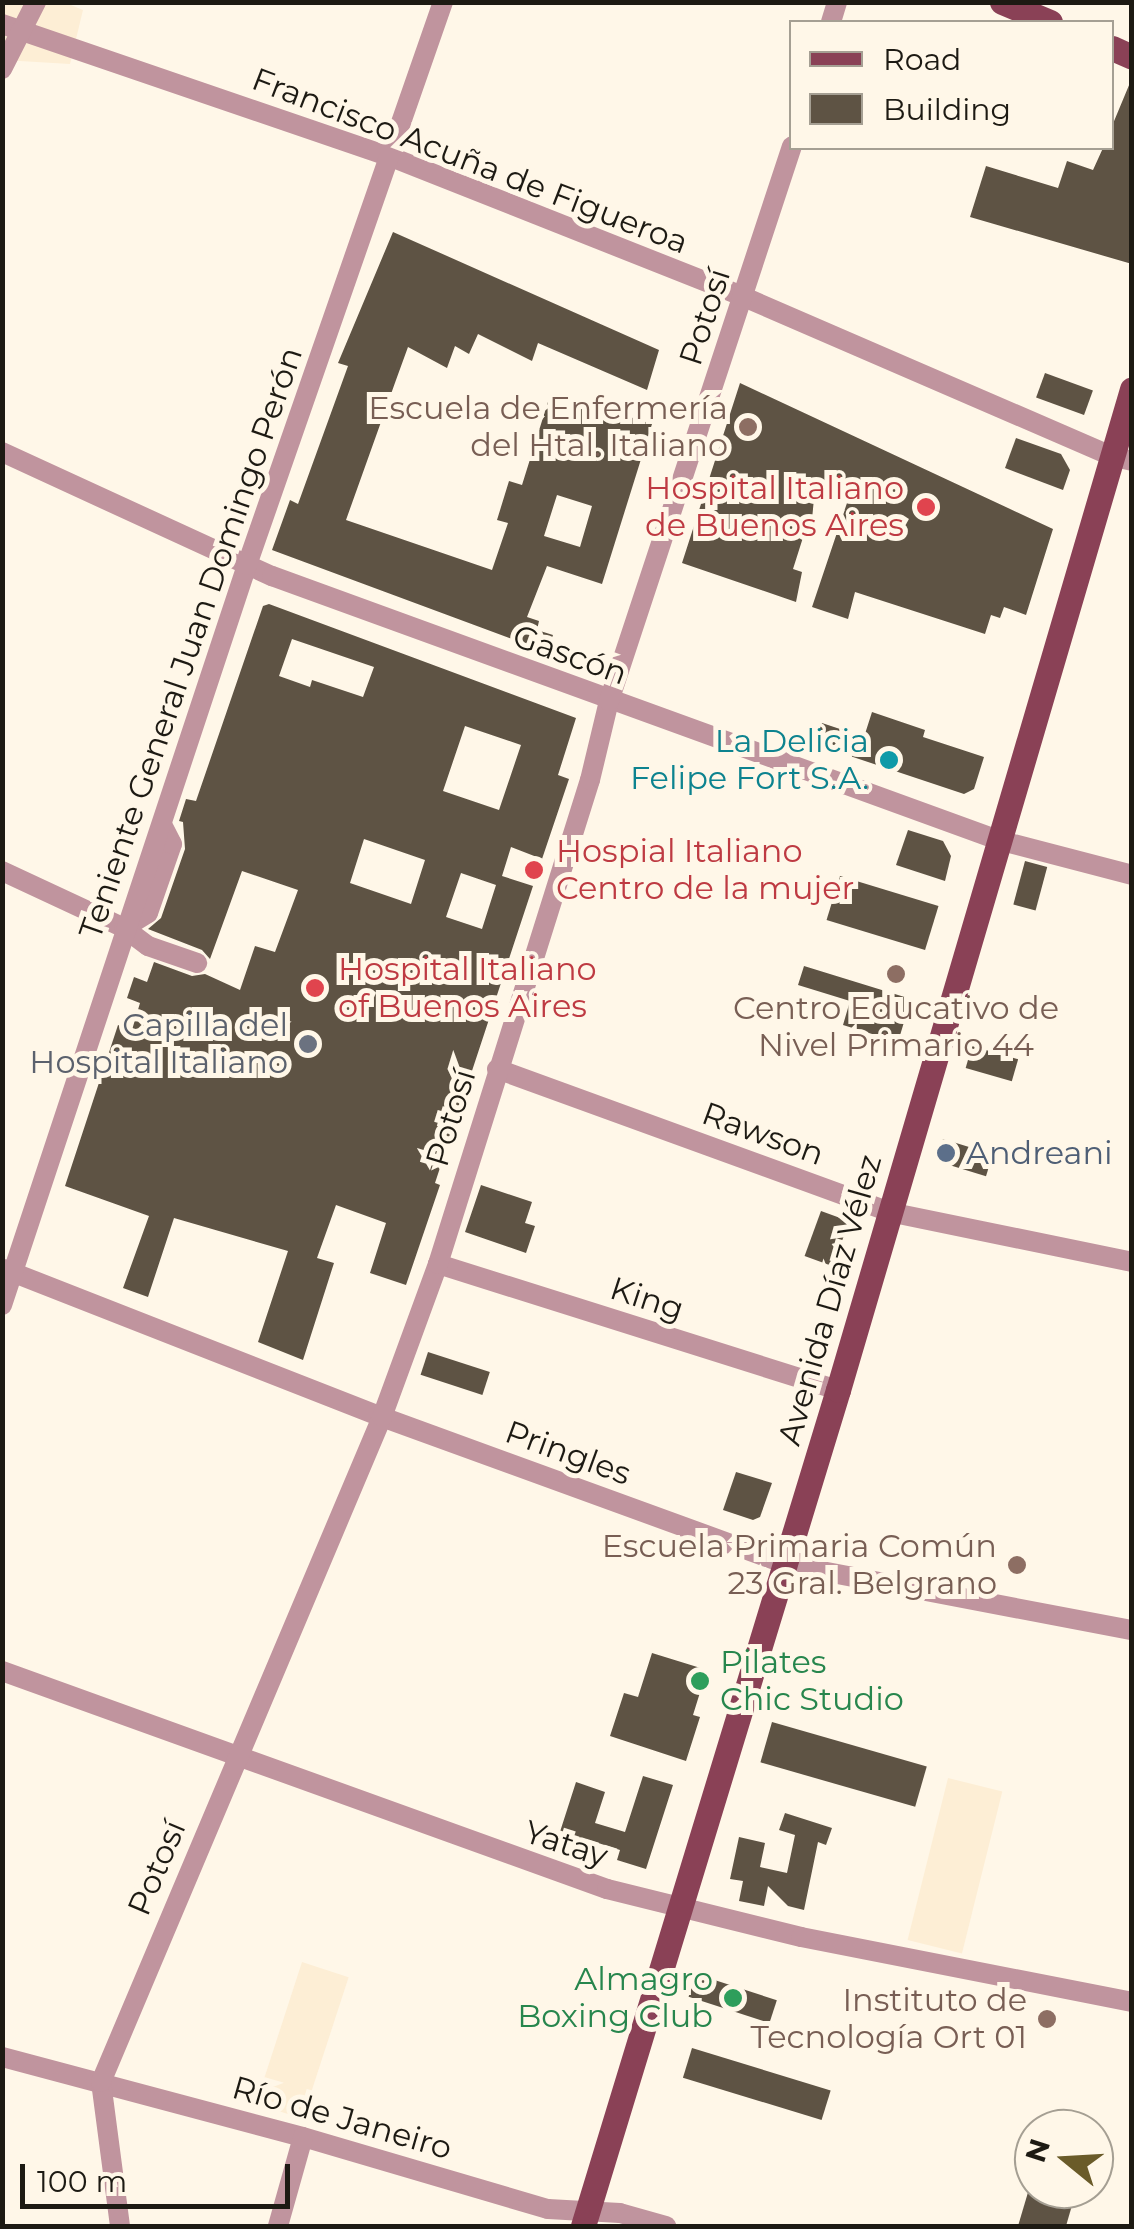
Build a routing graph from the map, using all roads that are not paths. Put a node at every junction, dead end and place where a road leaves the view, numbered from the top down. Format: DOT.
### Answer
graph roads {
  1 [pos="36,2"];
  2 [pos="443,2"];
  3 [pos="1002,2"];
  4 [pos="1045,20"];
  5 [pos="12,29"];
  6 [pos="2,69"];
  7 [pos="791,150"];
  8 [pos="390,157"];
  9 [pos="744,297"];
  10 [pos="1132,390"];
  11 [pos="2,452"];
  12 [pos="1122,459"];
  13 [pos="247,566"];
  14 [pos="609,701"];
  15 [pos="998,840"];
  16 [pos="2,871"];
  17 [pos="1132,874"];
  18 [pos="124,928"];
  19 [pos="197,963"];
  20 [pos="497,1069"];
  21 [pos="889,1212"];
  22 [pos="1132,1262"];
  23 [pos="438,1264"];
  24 [pos="8,1270"];
  25 [pos="2,1305"];
  26 [pos="838,1390"];
  27 [pos="382,1416"];
  28 [pos="785,1564"];
  29 [pos="1132,1630"];
  30 [pos="2,1671"];
  31 [pos="235,1758"];
  32 [pos="680,1909"];
  33 [pos="1132,2002"];
  34 [pos="2,2058"];
  35 [pos="100,2082"];
  36 [pos="303,2137"];
  37 [pos="585,2219"];
  38 [pos="120,2226"];
  39 [pos="278,2226"];
  40 [pos="666,2226"];
  1 -- 5 [label="street"];
  2 -- 8 [label="street, Teniente General Juan Domingo Perón"];
  3 -- 4 [label="main road"];
  5 -- 6 [label="street"];
  5 -- 8 [label="street, Francisco Acuña de Figueroa"];
  7 -- 9 [label="street, Potosí"];
  8 -- 9 [label="street, Francisco Acuña de Figueroa"];
  8 -- 13 [label="street, Teniente General Juan Domingo Perón"];
  9 -- 12 [label="street, Francisco Acuña de Figueroa"];
  9 -- 14 [label="street, Potosí"];
  10 -- 12 [label="main road, Avenida Díaz Vélez"];
  11 -- 13 [label="street, Gascón"];
  12 -- 15 [label="main road, Avenida Díaz Vélez"];
  13 -- 14 [label="street, Gascón"];
  13 -- 18 [label="street, Teniente General Juan Domingo Perón"];
  14 -- 15 [label="street, Gascón"];
  14 -- 20 [label="street, Potosí"];
  15 -- 17 [label="street, Gascón"];
  15 -- 21 [label="main road, Avenida Díaz Vélez"];
  16 -- 18 [label="street"];
  18 -- 19 [label="street"];
  18 -- 24 [label="street, Teniente General Juan Domingo Perón"];
  20 -- 21 [label="street, Rawson"];
  20 -- 23 [label="street, Potosí"];
  21 -- 22 [label="street, Rawson"];
  21 -- 26 [label="main road, Avenida Díaz Vélez"];
  23 -- 26 [label="street, King"];
  23 -- 27 [label="street, Potosí"];
  24 -- 25 [label="street, Teniente General Juan Domingo Perón"];
  24 -- 27 [label="street, Pringles"];
  26 -- 28 [label="main road, Avenida Díaz Vélez"];
  27 -- 28 [label="street, Pringles"];
  27 -- 31 [label="street, Potosí"];
  28 -- 29 [label="street, Pringles"];
  28 -- 32 [label="main road, Avenida Díaz Vélez"];
  30 -- 31 [label="street, Yatay"];
  31 -- 32 [label="street, Yatay"];
  31 -- 35 [label="street, Potosí"];
  32 -- 33 [label="street, Yatay"];
  32 -- 37 [label="main road, Avenida Díaz Vélez"];
  34 -- 35 [label="street, Río de Janeiro"];
  35 -- 36 [label="street, Río de Janeiro"];
  35 -- 38 [label="street"];
  36 -- 37 [label="street, Río de Janeiro"];
  36 -- 39 [label="street"];
  37 -- 40 [label="street, Río de Janeiro"];
}
